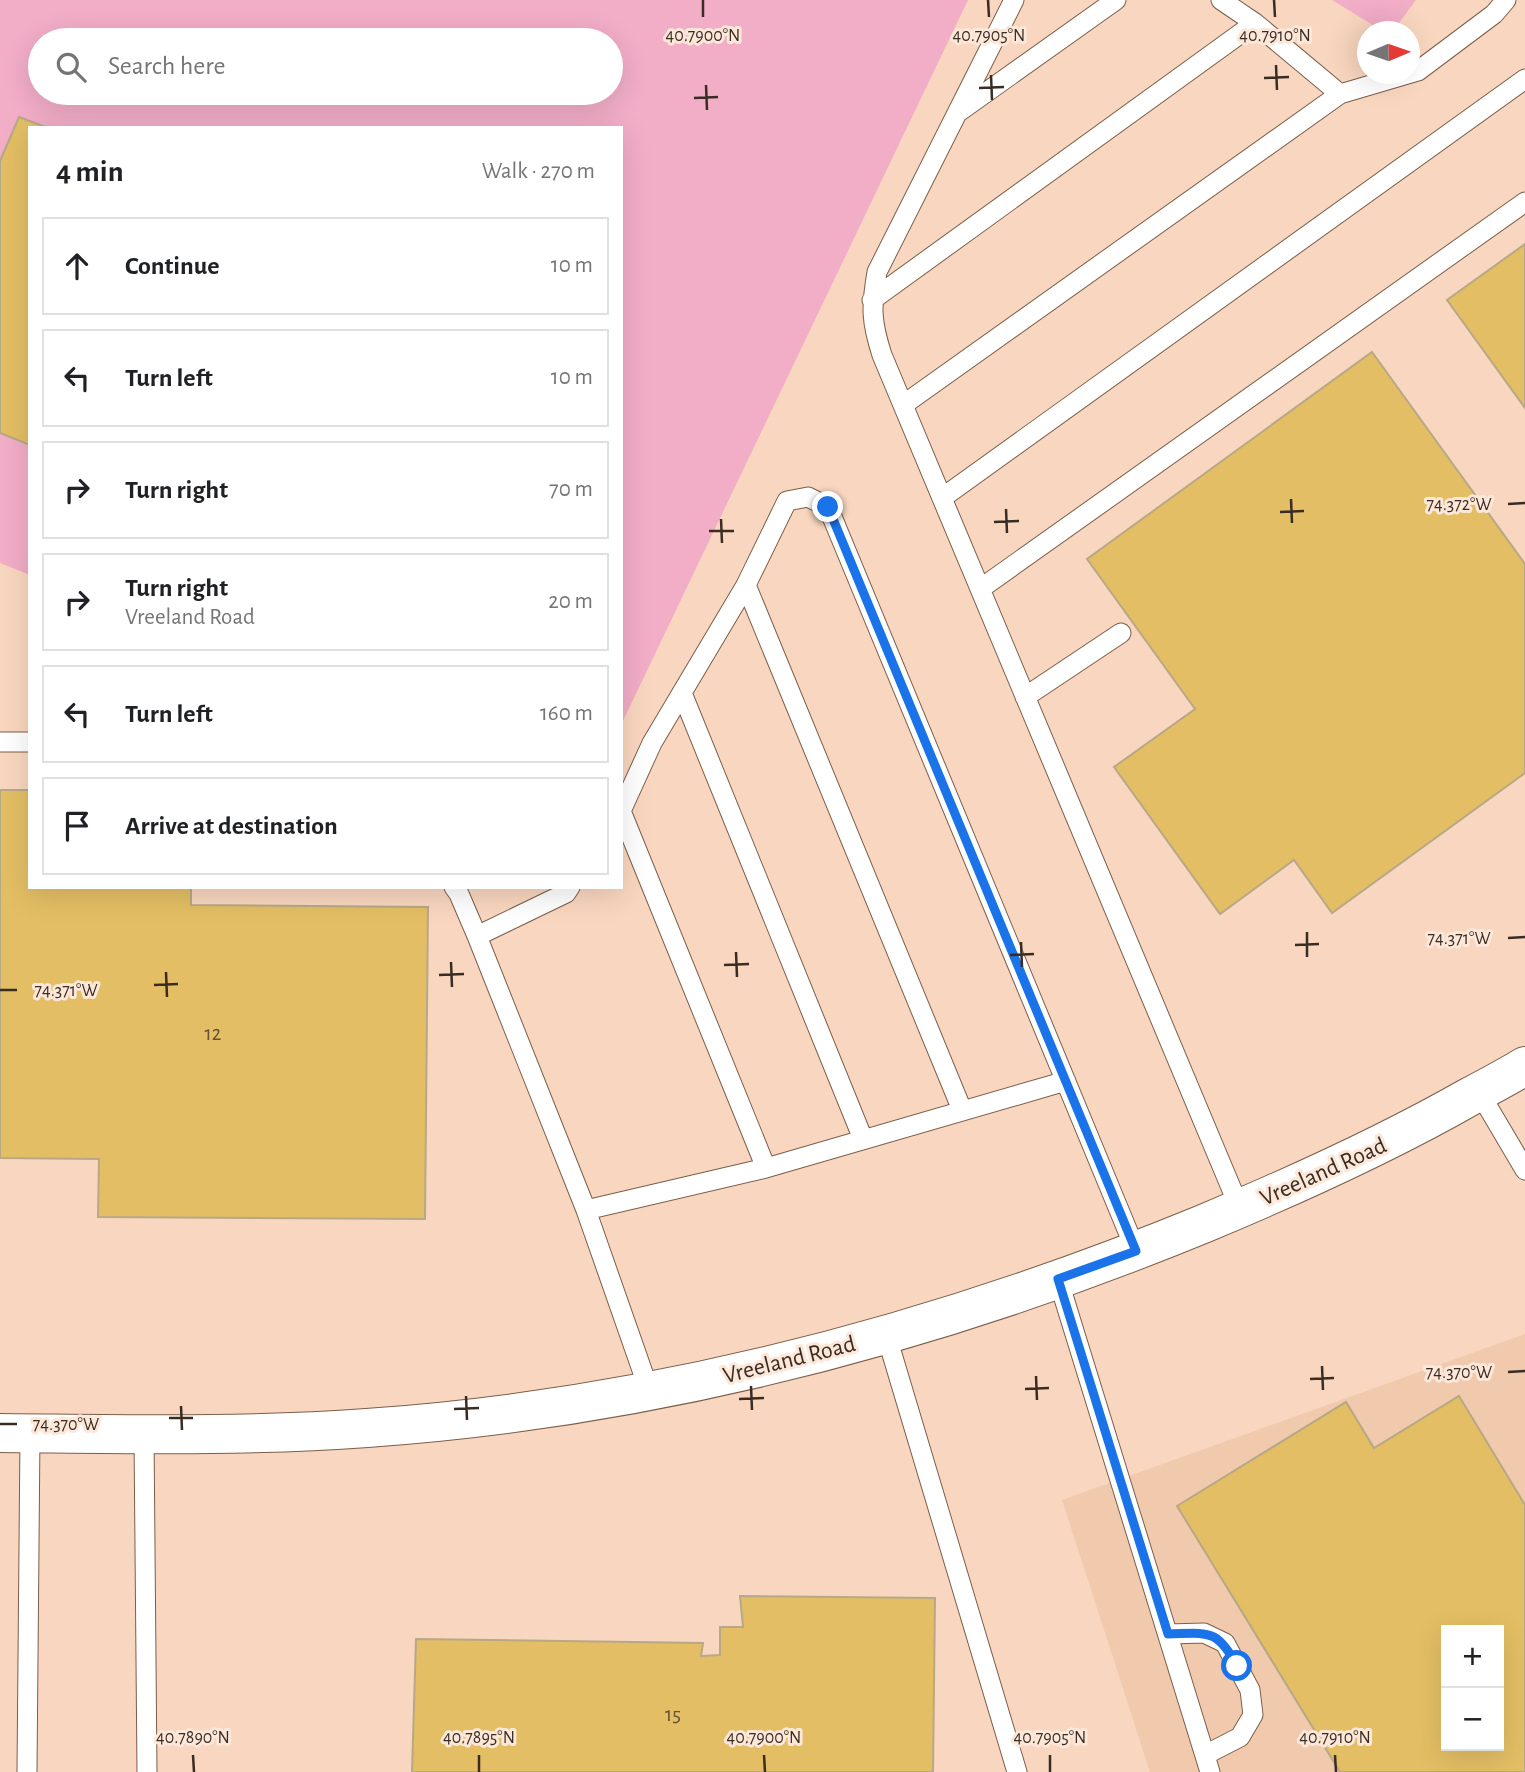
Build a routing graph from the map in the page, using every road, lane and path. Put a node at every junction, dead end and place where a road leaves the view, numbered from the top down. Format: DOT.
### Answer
graph roads {
  1 [pos="1014,0"];
  2 [pos="1116,0"];
  3 [pos="1221,0"];
  4 [pos="1506,0"];
  5 [pos="1255,23"];
  6 [pos="1525,79"];
  7 [pos="1340,94"];
  8 [pos="957,112"];
  9 [pos="1525,202"];
  10 [pos="872,300"];
  11 [pos="903,405"];
  12 [pos="942,498"];
  13 [pos="746,585"];
  14 [pos="980,589"];
  15 [pos="1121,633"];
  16 [pos="682,693"];
  17 [pos="1025,697"];
  18 [pos="0,742"];
  19 [pos="28,742"];
  20 [pos="623,807"];
  21 [pos="623,816"];
  22 [pos="455,889"];
  23 [pos="569,889"];
  24 [pos="477,936"];
  25 [pos="1525,1066"];
  26 [pos="1066,1081"];
  27 [pos="1479,1092"];
  28 [pos="962,1110"];
  29 [pos="863,1139"];
  30 [pos="766,1168"];
  31 [pos="1525,1170"];
  32 [pos="1240,1209"];
  33 [pos="586,1210"];
  34 [pos="1136,1251"];
  35 [pos="1058,1279"];
  36 [pos="886,1334"];
  37 [pos="649,1390"];
  38 [pos="15,1433"];
  39 [pos="144,1434"];
  40 [pos="1168,1634"];
  41 [pos="1208,1763"];
  42 [pos="27,1772"];
  43 [pos="147,1772"];
  44 [pos="1017,1772"];
  1 -- 8 [label="lane"];
  2 -- 8 [label="lane"];
  3 -- 5 [label="lane"];
  4 -- 7 [label="lane"];
  5 -- 7 [label="lane"];
  5 -- 10 [label="lane"];
  6 -- 12 [label="lane"];
  7 -- 11 [label="lane"];
  8 -- 10 [label="lane"];
  9 -- 14 [label="lane"];
  10 -- 11 [label="lane"];
  11 -- 12 [label="lane"];
  12 -- 14 [label="lane"];
  13 -- 16 [label="lane"];
  13 -- 26 [label="lane"];
  13 -- 28 [label="lane"];
  14 -- 17 [label="lane"];
  15 -- 17 [label="lane"];
  16 -- 20 [label="lane"];
  16 -- 29 [label="lane"];
  17 -- 32 [label="lane"];
  18 -- 19 [label="lane"];
  21 -- 30 [label="lane"];
  22 -- 24 [label="lane"];
  23 -- 24 [label="lane"];
  24 -- 33 [label="lane"];
  25 -- 27 [label="street, Vreeland Road"];
  26 -- 28 [label="lane"];
  26 -- 34 [label="lane"];
  27 -- 31 [label="lane"];
  27 -- 32 [label="street, Vreeland Road"];
  28 -- 29 [label="lane"];
  29 -- 30 [label="lane"];
  30 -- 33 [label="lane"];
  32 -- 34 [label="street, Vreeland Road"];
  33 -- 37 [label="lane"];
  34 -- 35 [label="street, Vreeland Road"];
  35 -- 36 [label="street, Vreeland Road"];
  35 -- 40 [label="lane"];
  36 -- 37 [label="street, Vreeland Road"];
  36 -- 44 [label="lane"];
  37 -- 39 [label="street, Vreeland Road"];
  38 -- 39 [label="street, Vreeland Road"];
  38 -- 42 [label="lane"];
  39 -- 43 [label="lane"];
  40 -- 41 [label="lane"];
  40 -- 41 [label="lane"];
}
